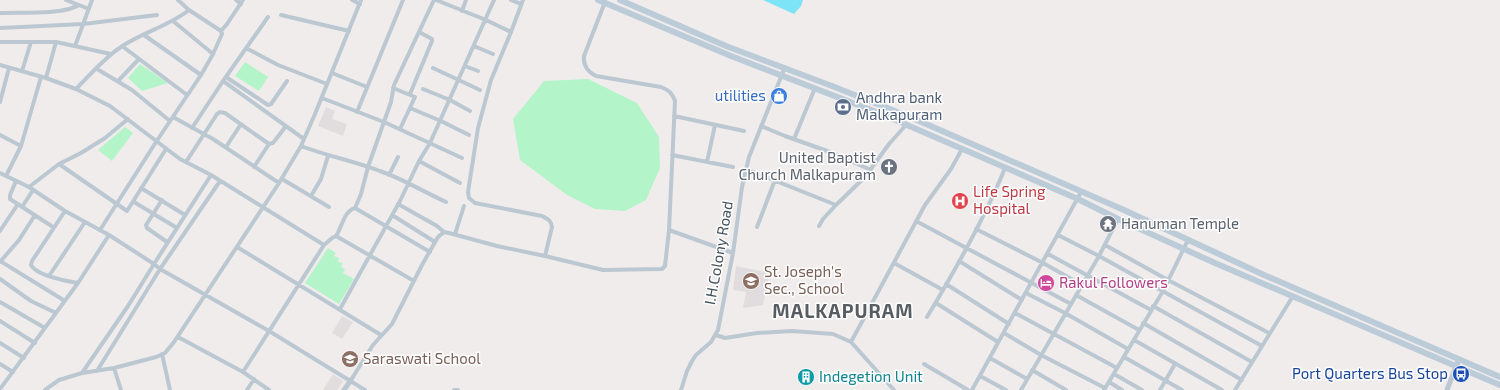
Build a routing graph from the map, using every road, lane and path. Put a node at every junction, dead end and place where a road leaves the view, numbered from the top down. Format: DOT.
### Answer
graph roads {
  1 [pos="66,0"];
  2 [pos="92,0"];
  3 [pos="178,0"];
  4 [pos="236,0"];
  5 [pos="352,0"];
  6 [pos="404,0"];
  7 [pos="435,0"];
  8 [pos="466,0"];
  9 [pos="494,0"];
  10 [pos="511,0"];
  11 [pos="598,0"];
  12 [pos="620,0"];
  13 [pos="605,1"];
  14 [pos="242,2"];
  15 [pos="360,2"];
  16 [pos="522,2"];
  17 [pos="79,5"];
  18 [pos="89,9"];
  19 [pos="189,10"];
  20 [pos="462,12"];
  21 [pos="0,13"];
  22 [pos="156,15"];
  23 [pos="281,15"];
  24 [pos="268,17"];
  25 [pos="486,20"];
  26 [pos="173,21"];
  27 [pos="83,24"];
  28 [pos="0,28"];
  29 [pos="220,31"];
  30 [pos="349,31"];
  31 [pos="419,32"];
  32 [pos="511,32"];
  33 [pos="144,35"];
  34 [pos="0,42"];
  35 [pos="31,42"];
  36 [pos="56,42"];
  37 [pos="75,46"];
  38 [pos="122,46"];
  39 [pos="474,46"];
  40 [pos="246,48"];
  41 [pos="111,54"];
  42 [pos="213,54"];
  43 [pos="493,54"];
  44 [pos="139,59"];
  45 [pos="0,65"];
  46 [pos="465,66"];
  47 [pos="9,68"];
  48 [pos="432,68"];
  49 [pos="785,68"];
  50 [pos="96,69"];
  51 [pos="22,71"];
  52 [pos="478,71"];
  53 [pos="332,73"];
  54 [pos="782,75"];
  55 [pos="201,76"];
  56 [pos="43,77"];
  57 [pos="226,77"];
  58 [pos="118,81"];
  59 [pos="223,81"];
  60 [pos="287,81"];
  61 [pos="459,81"];
  62 [pos="327,84"];
  63 [pos="367,87"];
  64 [pos="393,88"];
  65 [pos="815,88"];
  66 [pos="76,89"];
  67 [pos="423,89"];
  68 [pos="480,90"];
  69 [pos="848,92"];
  70 [pos="410,94"];
  71 [pos="187,95"];
  72 [pos="322,98"];
  73 [pos="450,100"];
  74 [pos="844,100"];
  75 [pos="0,102"];
  76 [pos="410,108"];
  77 [pos="470,111"];
  78 [pos="357,112"];
  79 [pos="674,116"];
  80 [pos="172,117"];
  81 [pos="128,119"];
  82 [pos="170,121"];
  83 [pos="441,121"];
  84 [pos="384,122"];
  85 [pos="241,124"];
  86 [pos="714,125"];
  87 [pos="906,125"];
  88 [pos="286,126"];
  89 [pos="761,126"];
  90 [pos="192,128"];
  91 [pos="400,129"];
  92 [pos="744,131"];
  93 [pos="203,134"];
  94 [pos="0,135"];
  95 [pos="468,135"];
  96 [pos="304,139"];
  97 [pos="794,139"];
  98 [pos="156,142"];
  99 [pos="430,143"];
  100 [pos="269,144"];
  101 [pos="20,146"];
  102 [pos="301,146"];
  103 [pos="226,147"];
  104 [pos="166,149"];
  105 [pos="962,149"];
  106 [pos="672,155"];
  107 [pos="328,156"];
  108 [pos="398,157"];
  109 [pos="462,158"];
  110 [pos="419,161"];
  111 [pos="186,162"];
  112 [pos="707,162"];
  113 [pos="59,164"];
  114 [pos="254,167"];
  115 [pos="368,167"];
  116 [pos="733,167"];
  117 [pos="1005,168"];
  118 [pos="746,169"];
  119 [pos="871,170"];
  120 [pos="0,173"];
  121 [pos="211,175"];
  122 [pos="389,175"];
  123 [pos="6,176"];
  124 [pos="282,178"];
  125 [pos="220,180"];
  126 [pos="775,180"];
  127 [pos="16,181"];
  128 [pos="279,183"];
  129 [pos="407,183"];
  130 [pos="460,183"];
  131 [pos="28,187"];
  132 [pos="141,188"];
  133 [pos="33,190"];
  134 [pos="1081,192"];
  135 [pos="311,196"];
  136 [pos="1078,199"];
  137 [pos="162,200"];
  138 [pos="134,202"];
  139 [pos="446,202"];
  140 [pos="18,204"];
  141 [pos="116,204"];
  142 [pos="398,204"];
  143 [pos="464,206"];
  144 [pos="836,206"];
  145 [pos="22,207"];
  146 [pos="263,207"];
  147 [pos="330,207"];
  148 [pos="355,208"];
  149 [pos="65,211"];
  150 [pos="153,213"];
  151 [pos="36,215"];
  152 [pos="185,215"];
  153 [pos="392,215"];
  154 [pos="1118,219"];
  155 [pos="916,221"];
  156 [pos="85,222"];
  157 [pos="386,226"];
  158 [pos="819,226"];
  159 [pos="54,227"];
  160 [pos="757,227"];
  161 [pos="177,228"];
  162 [pos="976,229"];
  163 [pos="100,230"];
  164 [pos="668,230"];
  165 [pos="0,231"];
  166 [pos="444,232"];
  167 [pos="455,234"];
  168 [pos="109,235"];
  169 [pos="1058,235"];
  170 [pos="336,236"];
  171 [pos="1188,240"];
  172 [pos="167,242"];
  173 [pos="435,242"];
  174 [pos="1105,244"];
  175 [pos="324,245"];
  176 [pos="237,247"];
  177 [pos="967,247"];
  178 [pos="1184,248"];
  179 [pos="430,252"];
  180 [pos="733,253"];
  181 [pos="1048,254"];
  182 [pos="370,256"];
  183 [pos="545,256"];
  184 [pos="1099,256"];
  185 [pos="959,261"];
  186 [pos="0,262"];
  187 [pos="894,263"];
  188 [pos="1042,263"];
  189 [pos="154,264"];
  190 [pos="160,269"];
  191 [pos="49,276"];
  192 [pos="1087,276"];
  193 [pos="0,279"];
  194 [pos="1168,280"];
  195 [pos="414,281"];
  196 [pos="78,283"];
  197 [pos="1032,283"];
  198 [pos="298,284"];
  199 [pos="946,284"];
  200 [pos="1082,285"];
  201 [pos="943,290"];
  202 [pos="1163,291"];
  203 [pos="1026,293"];
  204 [pos="206,295"];
  205 [pos="1076,295"];
  206 [pos="1293,296"];
  207 [pos="1022,300"];
  208 [pos="65,301"];
  209 [pos="0,302"];
  210 [pos="936,303"];
  211 [pos="1071,304"];
  212 [pos="1152,308"];
  213 [pos="340,309"];
  214 [pos="56,313"];
  215 [pos="1015,313"];
  216 [pos="1065,313"];
  217 [pos="927,317"];
  218 [pos="0,321"];
  219 [pos="1143,323"];
  220 [pos="1009,324"];
  221 [pos="45,328"];
  222 [pos="1139,330"];
  223 [pos="268,331"];
  224 [pos="1004,333"];
  225 [pos="1054,333"];
  226 [pos="1270,333"];
  227 [pos="381,335"];
  228 [pos="716,335"];
  229 [pos="178,338"];
  230 [pos="1134,340"];
  231 [pos="851,342"];
  232 [pos="998,342"];
  233 [pos="0,343"];
  234 [pos="34,343"];
  235 [pos="1262,346"];
  236 [pos="1128,349"];
  237 [pos="162,354"];
  238 [pos="1041,355"];
  239 [pos="1124,357"];
  240 [pos="24,358"];
  241 [pos="990,358"];
  242 [pos="1459,359"];
  243 [pos="1252,362"];
  244 [pos="0,364"];
  245 [pos="924,364"];
  246 [pos="1175,364"];
  247 [pos="1457,366"];
  248 [pos="114,368"];
  249 [pos="1117,368"];
  250 [pos="1032,370"];
  251 [pos="97,371"];
  252 [pos="13,372"];
  253 [pos="243,372"];
  254 [pos="82,373"];
  255 [pos="1114,374"];
  256 [pos="980,376"];
  257 [pos="1500,377"];
  258 [pos="254,379"];
  259 [pos="1027,379"];
  260 [pos="351,380"];
  261 [pos="1166,380"];
  262 [pos="1242,380"];
  263 [pos="1109,382"];
  264 [pos="1500,385"];
  265 [pos="1105,389"];
  266 [pos="0,390"];
  267 [pos="45,390"];
  268 [pos="121,390"];
  269 [pos="170,390"];
  270 [pos="247,390"];
  271 [pos="269,390"];
  272 [pos="344,390"];
  273 [pos="365,390"];
  274 [pos="454,390"];
  275 [pos="458,390"];
  276 [pos="681,390"];
  277 [pos="894,390"];
  278 [pos="968,390"];
  279 [pos="972,390"];
  280 [pos="1006,390"];
  281 [pos="1021,390"];
  282 [pos="1066,390"];
  283 [pos="1122,390"];
  284 [pos="1142,390"];
  285 [pos="1160,390"];
  286 [pos="1182,390"];
  287 [pos="1222,390"];
  288 [pos="1235,390"];
  289 [pos="1447,390"];
  1 -- 17 [label="street"];
  2 -- 18 [label="street"];
  3 -- 19 [label="street"];
  4 -- 14 [label="street"];
  5 -- 15 [label="street"];
  6 -- 63 [label="street"];
  7 -- 20 [label="street"];
  7 -- 31 [label="street"];
  8 -- 20 [label="street"];
  9 -- 25 [label="street"];
  10 -- 16 [label="street"];
  11 -- 13 [label="main road"];
  12 -- 49 [label="main road"];
  13 -- 54 [label="main road"];
  13 -- 79 [label="street"];
  14 -- 29 [label="street"];
  15 -- 30 [label="street"];
  16 -- 32 [label="street"];
  17 -- 18 [label="street"];
  17 -- 21 [label="street"];
  18 -- 27 [label="street"];
  19 -- 26 [label="street"];
  19 -- 29 [label="street"];
  20 -- 25 [label="street"];
  22 -- 27 [label="street"];
  23 -- 30 [label="street"];
  24 -- 40 [label="street"];
  25 -- 32 [label="street"];
  25 -- 39 [label="street"];
  26 -- 33 [label="street"];
  26 -- 42 [label="street"];
  27 -- 28 [label="street"];
  27 -- 37 [label="street"];
  29 -- 42 [label="street"];
  30 -- 53 [label="street"];
  31 -- 64 [label="street"];
  31 -- 70 [label="street"];
  32 -- 183 [label="street"];
  33 -- 38 [label="street"];
  33 -- 55 [label="street"];
  34 -- 35 [label="street"];
  35 -- 36 [label="street"];
  35 -- 51 [label="street"];
  36 -- 37 [label="street"];
  36 -- 56 [label="street"];
  37 -- 41 [label="street"];
  38 -- 41 [label="street"];
  38 -- 44 [label="street"];
  39 -- 43 [label="street"];
  39 -- 46 [label="street"];
  40 -- 57 [label="street"];
  40 -- 62 [label="street"];
  41 -- 50 [label="street"];
  42 -- 55 [label="street"];
  44 -- 58 [label="street"];
  44 -- 71 [label="street"];
  45 -- 47 [label="street"];
  46 -- 52 [label="street"];
  46 -- 61 [label="street"];
  47 -- 51 [label="street"];
  47 -- 75 [label="street"];
  48 -- 61 [label="street"];
  49 -- 54 [label="street, I.H.Colony Road"];
  49 -- 69 [label="main road"];
  50 -- 58 [label="street"];
  50 -- 66 [label="street"];
  51 -- 56 [label="street"];
  53 -- 62 [label="street"];
  53 -- 63 [label="street"];
  54 -- 65 [label="main road"];
  54 -- 89 [label="street, I.H.Colony Road"];
  55 -- 71 [label="street"];
  56 -- 66 [label="street"];
  56 -- 101 [label="street"];
  57 -- 59 [label="street"];
  57 -- 60 [label="street"];
  58 -- 82 [label="street"];
  59 -- 88 [label="street"];
  59 -- 90 [label="street"];
  61 -- 68 [label="street"];
  61 -- 73 [label="street"];
  62 -- 72 [label="street"];
  63 -- 78 [label="street"];
  64 -- 70 [label="street"];
  64 -- 84 [label="street"];
  65 -- 74 [label="main road"];
  65 -- 97 [label="street"];
  66 -- 81 [label="street"];
  67 -- 73 [label="street"];
  69 -- 74 [label="street"];
  69 -- 134 [label="main road"];
  70 -- 76 [label="street"];
  71 -- 80 [label="street"];
  72 -- 78 [label="street"];
  72 -- 96 [label="street"];
  73 -- 77 [label="street"];
  73 -- 83 [label="street"];
  74 -- 87 [label="main road"];
  76 -- 83 [label="street"];
  76 -- 91 [label="street"];
  78 -- 84 [label="street"];
  79 -- 86 [label="street"];
  79 -- 106 [label="street"];
  80 -- 82 [label="street"];
  80 -- 90 [label="street"];
  81 -- 98 [label="street"];
  81 -- 113 [label="street"];
  82 -- 98 [label="street"];
  83 -- 95 [label="street"];
  83 -- 99 [label="street"];
  84 -- 91 [label="street"];
  84 -- 115 [label="street"];
  85 -- 93 [label="street"];
  85 -- 100 [label="street"];
  85 -- 103 [label="street"];
  86 -- 92 [label="street"];
  86 -- 112 [label="street"];
  87 -- 105 [label="main road"];
  87 -- 119 [label="street"];
  88 -- 96 [label="street"];
  88 -- 100 [label="street"];
  89 -- 97 [label="street"];
  89 -- 118 [label="street, I.H.Colony Road"];
  90 -- 93 [label="street"];
  91 -- 99 [label="street"];
  93 -- 103 [label="street"];
  93 -- 111 [label="street"];
  94 -- 101 [label="street"];
  96 -- 102 [label="street"];
  97 -- 119 [label="street"];
  98 -- 104 [label="street"];
  98 -- 141 [label="street"];
  99 -- 109 [label="street"];
  99 -- 110 [label="street"];
  100 -- 114 [label="street"];
  101 -- 123 [label="street"];
  102 -- 107 [label="street"];
  102 -- 124 [label="street"];
  103 -- 114 [label="street"];
  104 -- 111 [label="street"];
  104 -- 132 [label="street"];
  105 -- 117 [label="main road"];
  105 -- 155 [label="street"];
  106 -- 112 [label="street"];
  106 -- 164 [label="street"];
  107 -- 115 [label="street"];
  107 -- 135 [label="street"];
  108 -- 122 [label="street"];
  110 -- 129 [label="street"];
  110 -- 130 [label="street"];
  111 -- 121 [label="street"];
  112 -- 116 [label="street"];
  113 -- 131 [label="street"];
  113 -- 141 [label="street"];
  114 -- 128 [label="street"];
  115 -- 122 [label="street"];
  115 -- 148 [label="street"];
  117 -- 136 [label="main road"];
  117 -- 162 [label="street"];
  118 -- 126 [label="street"];
  118 -- 180 [label="street, I.H.Colony Road"];
  119 -- 144 [label="street"];
  120 -- 123 [label="street"];
  121 -- 125 [label="street"];
  121 -- 152 [label="street"];
  122 -- 129 [label="street"];
  123 -- 127 [label="street"];
  124 -- 128 [label="street"];
  124 -- 135 [label="street"];
  125 -- 146 [label="street"];
  125 -- 190 [label="street"];
  126 -- 144 [label="street"];
  126 -- 160 [label="street"];
  127 -- 131 [label="street"];
  127 -- 140 [label="street"];
  128 -- 146 [label="street"];
  129 -- 139 [label="street"];
  129 -- 142 [label="street"];
  131 -- 133 [label="street"];
  132 -- 137 [label="street"];
  132 -- 138 [label="street"];
  133 -- 145 [label="street"];
  133 -- 149 [label="street"];
  134 -- 136 [label="street"];
  134 -- 171 [label="main road"];
  135 -- 147 [label="street"];
  136 -- 154 [label="main road"];
  136 -- 169 [label="street"];
  137 -- 150 [label="street"];
  137 -- 152 [label="street"];
  138 -- 141 [label="street"];
  138 -- 150 [label="street"];
  140 -- 145 [label="street"];
  140 -- 165 [label="street"];
  141 -- 163 [label="street"];
  142 -- 153 [label="street"];
  142 -- 166 [label="street"];
  143 -- 167 [label="street"];
  144 -- 158 [label="street"];
  145 -- 151 [label="street"];
  146 -- 175 [label="street"];
  146 -- 176 [label="street"];
  148 -- 157 [label="street"];
  148 -- 170 [label="street"];
  149 -- 156 [label="street"];
  149 -- 159 [label="street"];
  150 -- 161 [label="street"];
  150 -- 172 [label="street"];
  151 -- 159 [label="street"];
  151 -- 186 [label="street"];
  152 -- 161 [label="street"];
  153 -- 157 [label="street"];
  153 -- 173 [label="street"];
  154 -- 174 [label="street"];
  154 -- 178 [label="main road"];
  155 -- 177 [label="street"];
  155 -- 187 [label="street"];
  156 -- 163 [label="street"];
  156 -- 191 [label="street"];
  157 -- 179 [label="street"];
  157 -- 182 [label="street"];
  159 -- 191 [label="street"];
  161 -- 172 [label="street"];
  162 -- 177 [label="street"];
  162 -- 188 [label="street"];
  163 -- 168 [label="street"];
  164 -- 180 [label="street"];
  164 -- 183 [label="street"];
  166 -- 167 [label="street"];
  166 -- 173 [label="street"];
  167 -- 183 [label="street"];
  168 -- 189 [label="street"];
  168 -- 196 [label="street"];
  169 -- 181 [label="street"];
  169 -- 184 [label="street"];
  170 -- 175 [label="street"];
  170 -- 182 [label="street"];
  171 -- 178 [label="street"];
  171 -- 242 [label="main road"];
  172 -- 189 [label="street"];
  173 -- 179 [label="street"];
  174 -- 184 [label="street"];
  174 -- 194 [label="street"];
  175 -- 198 [label="street"];
  176 -- 198 [label="street"];
  176 -- 204 [label="street"];
  177 -- 185 [label="street"];
  177 -- 197 [label="street"];
  178 -- 194 [label="street"];
  178 -- 206 [label="main road"];
  179 -- 195 [label="street"];
  180 -- 228 [label="street, I.H.Colony Road"];
  181 -- 188 [label="street"];
  181 -- 192 [label="street"];
  182 -- 195 [label="street"];
  182 -- 213 [label="street"];
  184 -- 192 [label="street"];
  184 -- 202 [label="street"];
  185 -- 199 [label="street"];
  185 -- 207 [label="street"];
  186 -- 208 [label="street"];
  187 -- 201 [label="street"];
  187 -- 231 [label="street"];
  188 -- 197 [label="street"];
  188 -- 200 [label="street"];
  189 -- 190 [label="street"];
  189 -- 254 [label="street"];
  190 -- 204 [label="street"];
  190 -- 251 [label="street"];
  191 -- 196 [label="street"];
  192 -- 200 [label="street"];
  192 -- 212 [label="street"];
  193 -- 214 [label="street"];
  194 -- 202 [label="street"];
  194 -- 226 [label="street"];
  195 -- 227 [label="street"];
  196 -- 208 [label="street"];
  197 -- 203 [label="street"];
  197 -- 211 [label="street"];
  198 -- 213 [label="street"];
  198 -- 223 [label="street"];
  199 -- 201 [label="street"];
  199 -- 220 [label="street"];
  200 -- 205 [label="street"];
  201 -- 210 [label="street"];
  202 -- 212 [label="street"];
  202 -- 235 [label="street"];
  203 -- 207 [label="street"];
  203 -- 216 [label="street"];
  204 -- 223 [label="street"];
  204 -- 229 [label="street"];
  205 -- 211 [label="street"];
  205 -- 222 [label="street"];
  206 -- 226 [label="street"];
  206 -- 247 [label="main road"];
  207 -- 215 [label="street"];
  208 -- 214 [label="street"];
  209 -- 221 [label="street"];
  210 -- 217 [label="street"];
  210 -- 232 [label="street"];
  211 -- 216 [label="street"];
  212 -- 219 [label="street"];
  212 -- 243 [label="street"];
  213 -- 227 [label="street"];
  214 -- 221 [label="street"];
  215 -- 220 [label="street"];
  215 -- 225 [label="street"];
  216 -- 225 [label="street"];
  216 -- 236 [label="street"];
  218 -- 234 [label="street"];
  219 -- 222 [label="street"];
  219 -- 262 [label="street"];
  220 -- 224 [label="street"];
  221 -- 234 [label="street"];
  222 -- 230 [label="street"];
  223 -- 253 [label="street"];
  223 -- 260 [label="street"];
  224 -- 232 [label="street"];
  224 -- 238 [label="street"];
  225 -- 238 [label="street"];
  225 -- 249 [label="street"];
  226 -- 235 [label="street"];
  227 -- 260 [label="street"];
  228 -- 231 [label="street"];
  228 -- 276 [label="street"];
  229 -- 237 [label="street"];
  229 -- 253 [label="street"];
  230 -- 236 [label="street"];
  230 -- 246 [label="street"];
  231 -- 277 [label="street"];
  232 -- 241 [label="street"];
  233 -- 240 [label="street"];
  234 -- 240 [label="street"];
  235 -- 243 [label="street"];
  236 -- 239 [label="street"];
  237 -- 248 [label="street"];
  237 -- 269 [label="street"];
  238 -- 250 [label="street"];
  238 -- 265 [label="street"];
  239 -- 249 [label="street"];
  239 -- 261 [label="street"];
  240 -- 252 [label="street"];
  241 -- 256 [label="street"];
  241 -- 259 [label="street"];
  242 -- 247 [label="street"];
  242 -- 257 [label="main road"];
  243 -- 262 [label="street"];
  244 -- 252 [label="street"];
  245 -- 278 [label="street"];
  246 -- 261 [label="street"];
  246 -- 287 [label="street"];
  247 -- 264 [label="main road"];
  247 -- 289 [label="street"];
  248 -- 251 [label="street"];
  248 -- 268 [label="street"];
  249 -- 255 [label="street"];
  250 -- 259 [label="street"];
  250 -- 282 [label="street"];
  251 -- 254 [label="street"];
  252 -- 266 [label="street"];
  253 -- 258 [label="street"];
  254 -- 267 [label="street"];
  255 -- 263 [label="street"];
  255 -- 284 [label="street"];
  256 -- 279 [label="street"];
  256 -- 280 [label="street"];
  258 -- 270 [label="street"];
  258 -- 271 [label="street"];
  259 -- 281 [label="street"];
  260 -- 272 [label="street"];
  260 -- 273 [label="street"];
  261 -- 285 [label="street"];
  261 -- 286 [label="street"];
  262 -- 288 [label="street"];
  263 -- 265 [label="street"];
  263 -- 283 [label="street"];
  274 -- 275 [label="street"];
}
